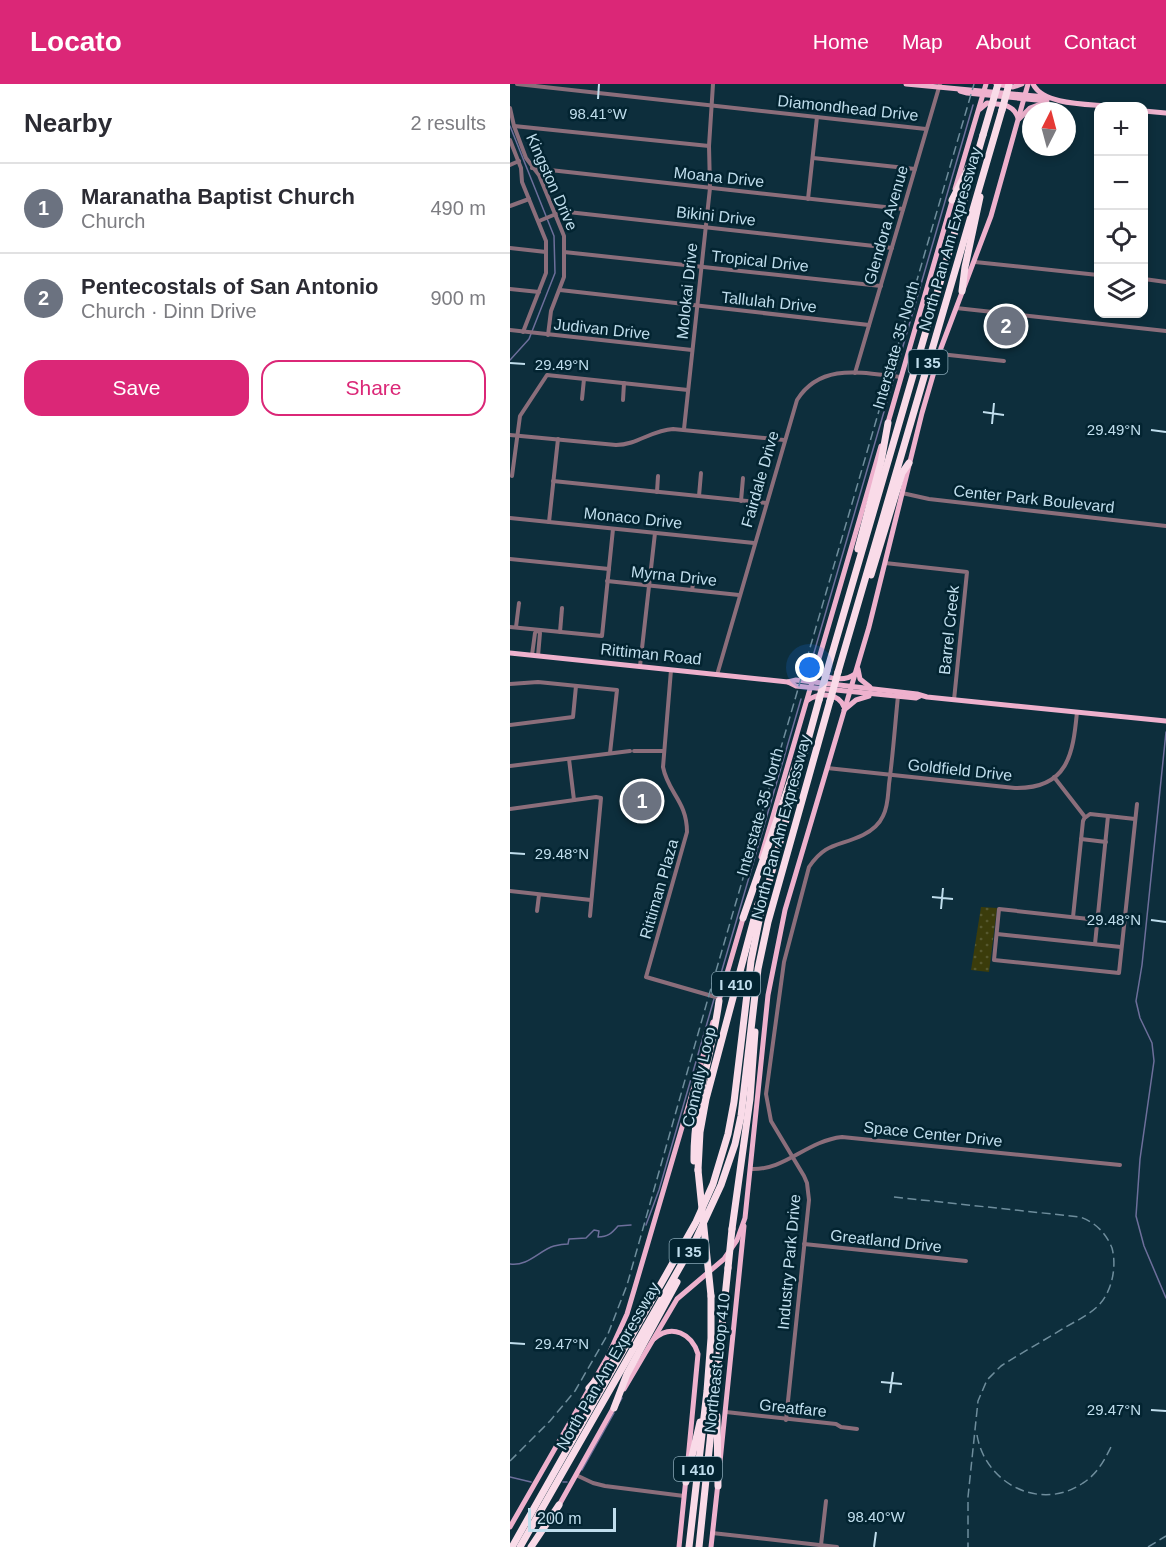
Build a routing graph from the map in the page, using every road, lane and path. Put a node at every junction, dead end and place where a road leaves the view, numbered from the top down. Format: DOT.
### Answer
graph roads {
  1 [pos="517,84"];
  2 [pos="713,84"];
  3 [pos="906,84"];
  4 [pos="997,84"];
  5 [pos="1010,84"];
  6 [pos="1022,84"];
  7 [pos="1028,84"];
  8 [pos="1033,84"];
  9 [pos="939,86"];
  10 [pos="983,88"];
  11 [pos="967,91"];
  12 [pos="1025,97"];
  13 [pos="1048,99"];
  14 [pos="1094,104"];
  15 [pos="711,105"];
  16 [pos="510,108"];
  17 [pos="1148,111"];
  18 [pos="978,112"];
  19 [pos="1001,112"];
  20 [pos="1166,113"];
  21 [pos="817,117"];
  22 [pos="1018,120"];
  23 [pos="514,126"];
  24 [pos="926,129"];
  25 [pos="983,135"];
  26 [pos="510,140"];
  27 [pos="709,146"];
  28 [pos="813,158"];
  29 [pos="519,161"];
  30 [pos="510,165"];
  31 [pos="532,168"];
  32 [pos="915,169"];
  33 [pos="710,188"];
  34 [pos="530,198"];
  35 [pos="808,199"];
  36 [pos="952,200"];
  37 [pos="510,206"];
  38 [pos="903,209"];
  39 [pos="556,214"];
  40 [pos="541,221"];
  41 [pos="706,227"];
  42 [pos="510,248"];
  43 [pos="892,248"];
  44 [pos="546,252"];
  45 [pos="564,252"];
  46 [pos="975,262"];
  47 [pos="701,266"];
  48 [pos="1094,275"];
  49 [pos="1148,280"];
  50 [pos="1166,282"];
  51 [pos="881,286"];
  52 [pos="510,289"];
  53 [pos="560,290"];
  54 [pos="962,291"];
  55 [pos="539,292"];
  56 [pos="697,306"];
  57 [pos="956,308"];
  58 [pos="869,325"];
  59 [pos="510,330"];
  60 [pos="1166,331"];
  61 [pos="526,332"];
  62 [pos="548,335"];
  63 [pos="692,350"];
  64 [pos="940,354"];
  65 [pos="1004,361"];
  66 [pos="855,373"];
  67 [pos="897,377"];
  68 [pos="584,379"];
  69 [pos="624,383"];
  70 [pos="688,390"];
  71 [pos="535,393"];
  72 [pos="540,396"];
  73 [pos="582,399"];
  74 [pos="623,399"];
  75 [pos="888,423"];
  76 [pos="684,429"];
  77 [pos="510,435"];
  78 [pos="517,435"];
  79 [pos="558,439"];
  80 [pos="784,440"];
  81 [pos="909,463"];
  82 [pos="701,473"];
  83 [pos="512,476"];
  84 [pos="658,476"];
  85 [pos="743,478"];
  86 [pos="553,481"];
  87 [pos="657,492"];
  88 [pos="901,493"];
  89 [pos="699,496"];
  90 [pos="741,501"];
  91 [pos="766,503"];
  92 [pos="510,518"];
  93 [pos="549,522"];
  94 [pos="1166,526"];
  95 [pos="613,529"];
  96 [pos="655,533"];
  97 [pos="754,543"];
  98 [pos="510,559"];
  99 [pos="885,563"];
  100 [pos="609,569"];
  101 [pos="694,578"];
  102 [pos="607,581"];
  103 [pos="649,586"];
  104 [pos="692,590"];
  105 [pos="739,595"];
  106 [pos="848,595"];
  107 [pos="519,603"];
  108 [pos="562,608"];
  109 [pos="856,610"];
  110 [pos="510,627"];
  111 [pos="516,627"];
  112 [pos="538,630"];
  113 [pos="560,632"];
  114 [pos="510,653"];
  115 [pos="535,655"];
  116 [pos="817,665"];
  117 [pos="640,666"];
  118 [pos="858,667"];
  119 [pos="671,670"];
  120 [pos="855,674"];
  121 [pos="717,675"];
  122 [pos="796,680"];
  123 [pos="788,682"];
  124 [pos="510,684"];
  125 [pos="811,685"];
  126 [pos="576,686"];
  127 [pos="800,687"];
  128 [pos="850,689"];
  129 [pos="876,692"];
  130 [pos="898,696"];
  131 [pos="920,696"];
  132 [pos="954,699"];
  133 [pos="819,700"];
  134 [pos="806,701"];
  135 [pos="843,709"];
  136 [pos="1077,712"];
  137 [pos="1166,721"];
  138 [pos="510,725"];
  139 [pos="663,751"];
  140 [pos="610,753"];
  141 [pos="569,759"];
  142 [pos="510,766"];
  143 [pos="826,768"];
  144 [pos="891,776"];
  145 [pos="1054,777"];
  146 [pos="574,800"];
  147 [pos="790,801"];
  148 [pos="1137,804"];
  149 [pos="510,809"];
  150 [pos="1108,816"];
  151 [pos="1086,817"];
  152 [pos="1135,819"];
  153 [pos="1081,839"];
  154 [pos="1106,842"];
  155 [pos="510,891"];
  156 [pos="539,895"];
  157 [pos="591,900"];
  158 [pos="537,910"];
  159 [pos="590,916"];
  160 [pos="1073,917"];
  161 [pos="743,918"];
  162 [pos="1098,920"];
  163 [pos="768,922"];
  164 [pos="997,934"];
  165 [pos="1095,944"];
  166 [pos="1122,947"];
  167 [pos="717,998"];
  168 [pos="793,1157"];
  169 [pos="1120,1165"];
  170 [pos="750,1169"];
  171 [pos="697,1170"];
  172 [pos="721,1185"];
  173 [pos="745,1218"];
  174 [pos="804,1245"];
  175 [pos="966,1261"];
  176 [pos="651,1342"];
  177 [pos="623,1351"];
  178 [pos="719,1364"];
  179 [pos="589,1388"];
  180 [pos="707,1391"];
  181 [pos="614,1408"];
  182 [pos="726,1413"];
  183 [pos="786,1419"];
  184 [pos="857,1429"];
  185 [pos="576,1475"];
  186 [pos="686,1482"];
  187 [pos="717,1486"];
  188 [pos="684,1496"];
  189 [pos="826,1501"];
  190 [pos="558,1505"];
  191 [pos="513,1519"];
  192 [pos="510,1527"];
  193 [pos="712,1533"];
  194 [pos="821,1545"];
  195 [pos="512,1547"];
  196 [pos="520,1547"];
  197 [pos="533,1547"];
  198 [pos="679,1547"];
  199 [pos="689,1547"];
  200 [pos="699,1547"];
  201 [pos="711,1547"];
  202 [pos="837,1547"];
  1 -- 15 [label="street, Diamondhead Drive"];
  2 -- 15 [label="street, Molokai Drive"];
  3 -- 9 [label="main road"];
  4 -- 6 [label="main road"];
  4 -- 25 [label="highway, North Pan Am Expressway / I 35, bridge"];
  5 -- 19 [label="highway, North Pan Am Expressway / I 35, bridge"];
  7 -- 12 [label="main road"];
  8 -- 13 [label="main road"];
  9 -- 11 [label="main road"];
  9 -- 24 [label="street, Glendora Avenue"];
  10 -- 11 [label="main road"];
  10 -- 11 [label="main road"];
  10 -- 12 [label="main road"];
  10 -- 18 [label="main road, Interstate 35 North"];
  11 -- 18 [label="main road"];
  12 -- 13 [label="main road"];
  12 -- 22 [label="main road"];
  13 -- 14 [label="main road"];
  13 -- 22 [label="main road"];
  15 -- 21 [label="street, Diamondhead Drive"];
  15 -- 27 [label="street, Molokai Drive"];
  16 -- 23 [label="street, Kingston Drive"];
  17 -- 20 [label="main road"];
  18 -- 22 [label="main road"];
  18 -- 36 [label="main road, Interstate 35 North"];
  19 -- 54 [label="highway"];
  19 -- 109 [label="highway, North Pan Am Expressway / I 35"];
  21 -- 24 [label="street, Diamondhead Drive"];
  21 -- 28 [label="street"];
  22 -- 46 [label="main road"];
  23 -- 27 [label="street"];
  23 -- 31 [label="street, Kingston Drive"];
  24 -- 32 [label="street, Glendora Avenue"];
  25 -- 36 [label="highway"];
  25 -- 106 [label="highway, North Pan Am Expressway / I 35"];
  26 -- 29 [label="street, Kingston Drive"];
  27 -- 33 [label="street, Molokai Drive"];
  28 -- 32 [label="street"];
  28 -- 35 [label="street"];
  29 -- 30 [label="street"];
  29 -- 34 [label="street, Kingston Drive"];
  31 -- 33 [label="street, Moana Drive"];
  31 -- 39 [label="street, Kingston Drive"];
  32 -- 38 [label="street, Glendora Avenue"];
  33 -- 35 [label="street, Moana Drive"];
  33 -- 41 [label="street, Molokai Drive"];
  34 -- 37 [label="street"];
  34 -- 40 [label="street, Kingston Drive"];
  35 -- 38 [label="street, Moana Drive"];
  36 -- 67 [label="main road, Interstate 35 North"];
  38 -- 43 [label="street, Glendora Avenue"];
  39 -- 40 [label="street"];
  39 -- 41 [label="street, Bikini Drive"];
  39 -- 45 [label="street, Kingston Drive"];
  40 -- 44 [label="street, Kingston Drive"];
  41 -- 43 [label="street, Bikini Drive"];
  41 -- 47 [label="street, Molokai Drive"];
  42 -- 44 [label="street"];
  43 -- 51 [label="street, Glendora Avenue"];
  44 -- 55 [label="street, Kingston Drive"];
  45 -- 47 [label="street, Tropical Drive"];
  45 -- 53 [label="street, Kingston Drive"];
  46 -- 48 [label="street"];
  46 -- 54 [label="main road"];
  47 -- 51 [label="street, Tropical Drive"];
  47 -- 56 [label="street, Molokai Drive"];
  49 -- 50 [label="street"];
  51 -- 58 [label="street, Glendora Avenue"];
  52 -- 55 [label="street"];
  53 -- 56 [label="street, Tallulah Drive"];
  53 -- 62 [label="street, Kingston Drive"];
  54 -- 57 [label="main road"];
  55 -- 61 [label="street, Kingston Drive"];
  56 -- 58 [label="street, Tallulah Drive"];
  56 -- 63 [label="street, Molokai Drive"];
  57 -- 60 [label="street"];
  57 -- 64 [label="main road"];
  58 -- 66 [label="street, Glendora Avenue"];
  59 -- 61 [label="street, Judivan Drive"];
  61 -- 62 [label="street, Judivan Drive"];
  62 -- 63 [label="street, Judivan Drive"];
  63 -- 70 [label="street, Molokai Drive"];
  64 -- 65 [label="street"];
  64 -- 81 [label="main road"];
  66 -- 67 [label="street, Fairdale Drive"];
  66 -- 80 [label="street, Fairdale Drive"];
  67 -- 75 [label="main road, Interstate 35 North"];
  68 -- 69 [label="street"];
  68 -- 71 [label="street"];
  68 -- 73 [label="street"];
  69 -- 70 [label="street"];
  69 -- 74 [label="street"];
  70 -- 76 [label="street, Molokai Drive"];
  71 -- 72 [label="street"];
  71 -- 78 [label="street"];
  75 -- 106 [label="highway"];
  75 -- 116 [label="main road, Interstate 35 North"];
  76 -- 79 [label="street"];
  76 -- 80 [label="street"];
  77 -- 78 [label="street"];
  78 -- 79 [label="street"];
  78 -- 83 [label="street"];
  79 -- 86 [label="street"];
  80 -- 91 [label="street, Fairdale Drive"];
  81 -- 88 [label="main road"];
  81 -- 109 [label="highway"];
  82 -- 89 [label="street"];
  84 -- 87 [label="street"];
  85 -- 90 [label="street"];
  86 -- 87 [label="street"];
  86 -- 93 [label="street"];
  87 -- 89 [label="street"];
  88 -- 94 [label="street, Center Park Boulevard"];
  88 -- 99 [label="main road"];
  89 -- 90 [label="street"];
  90 -- 91 [label="street"];
  91 -- 97 [label="street, Fairdale Drive"];
  92 -- 93 [label="street, Monaco Drive"];
  93 -- 95 [label="street, Monaco Drive"];
  95 -- 96 [label="street, Monaco Drive"];
  95 -- 100 [label="street"];
  96 -- 97 [label="street, Monaco Drive"];
  96 -- 103 [label="street"];
  97 -- 105 [label="street, Fairdale Drive"];
  98 -- 100 [label="street"];
  99 -- 118 [label="main road"];
  99 -- 132 [label="street, Barrel Creek"];
  100 -- 102 [label="street"];
  101 -- 104 [label="street"];
  102 -- 103 [label="street, Myrna Drive"];
  102 -- 113 [label="street"];
  103 -- 104 [label="street, Myrna Drive"];
  103 -- 117 [label="street"];
  104 -- 105 [label="street, Myrna Drive"];
  105 -- 121 [label="street, Fairdale Drive"];
  106 -- 133 [label="highway, North Pan Am Expressway / I 35, bridge"];
  107 -- 111 [label="street"];
  108 -- 113 [label="street"];
  109 -- 163 [label="highway, North Pan Am Expressway / I 35, bridge"];
  110 -- 111 [label="street"];
  111 -- 112 [label="street"];
  112 -- 113 [label="street"];
  112 -- 115 [label="street"];
  114 -- 115 [label="main road, Rittiman Road"];
  115 -- 117 [label="main road, Rittiman Road"];
  116 -- 120 [label="main road"];
  116 -- 122 [label="main road"];
  116 -- 125 [label="main road, Interstate 35 North"];
  117 -- 119 [label="main road, Rittiman Road"];
  118 -- 120 [label="main road"];
  118 -- 129 [label="main road"];
  119 -- 121 [label="main road, Rittiman Road"];
  119 -- 139 [label="street, Rittiman Plaza"];
  120 -- 128 [label="main road"];
  121 -- 123 [label="main road, Rittiman Road"];
  122 -- 123 [label="main road, Rittiman Road"];
  122 -- 125 [label="main road, Rittiman Road"];
  123 -- 127 [label="main road, Rittiman Road"];
  124 -- 126 [label="street"];
  125 -- 127 [label="main road, Rittiman Road"];
  125 -- 128 [label="main road, Rittiman Road"];
  125 -- 134 [label="main road, Interstate 35 North"];
  126 -- 138 [label="street"];
  126 -- 140 [label="street"];
  127 -- 134 [label="main road"];
  128 -- 129 [label="main road, Rittiman Road"];
  128 -- 135 [label="main road"];
  129 -- 130 [label="main road, Rittiman Road"];
  129 -- 131 [label="main road, Rittiman Road"];
  129 -- 135 [label="main road"];
  130 -- 131 [label="main road, Rittiman Road"];
  130 -- 144 [label="street, Industry Park Drive"];
  131 -- 132 [label="main road, Rittiman Road"];
  132 -- 136 [label="main road, Rittiman Road"];
  133 -- 147 [label="highway, North Pan Am Expressway / I 35"];
  133 -- 161 [label="highway"];
  134 -- 135 [label="main road"];
  134 -- 161 [label="main road, Interstate 35 North"];
  135 -- 143 [label="main road"];
  136 -- 137 [label="main road, Rittiman Road"];
  136 -- 145 [label="street"];
  139 -- 140 [label="street"];
  139 -- 167 [label="street, Rittiman Plaza"];
  140 -- 141 [label="street"];
  141 -- 142 [label="street"];
  141 -- 146 [label="street"];
  143 -- 144 [label="street, Goldfield Drive"];
  143 -- 170 [label="main road"];
  144 -- 145 [label="street, Goldfield Drive"];
  144 -- 168 [label="street, Industry Park Drive"];
  145 -- 151 [label="street"];
  146 -- 149 [label="street"];
  146 -- 157 [label="street"];
  147 -- 171 [label="highway, Connally Loop / I 410"];
  147 -- 177 [label="highway, North Pan Am Expressway / I 35"];
  148 -- 152 [label="street"];
  150 -- 151 [label="street"];
  150 -- 152 [label="street"];
  150 -- 154 [label="street"];
  151 -- 153 [label="street"];
  152 -- 166 [label="street"];
  153 -- 154 [label="street"];
  153 -- 160 [label="street"];
  154 -- 162 [label="street"];
  155 -- 156 [label="street"];
  156 -- 157 [label="street"];
  156 -- 158 [label="street"];
  157 -- 159 [label="street"];
  160 -- 162 [label="street"];
  160 -- 164 [label="street"];
  161 -- 167 [label="main road, Interstate 35 North"];
  162 -- 165 [label="street"];
  163 -- 172 [label="highway, North Pan Am Expressway / I 35"];
  163 -- 178 [label="highway, I 410, bridge"];
  164 -- 165 [label="street"];
  164 -- 166 [label="street"];
  165 -- 166 [label="street"];
  167 -- 171 [label="highway"];
  167 -- 179 [label="main road, Interstate 35 North"];
  168 -- 169 [label="street, Space Center Drive"];
  168 -- 170 [label="street, Space Center Drive"];
  168 -- 174 [label="street, Industry Park Drive"];
  170 -- 173 [label="main road"];
  171 -- 180 [label="highway, Connally Loop / I 410, bridge"];
  172 -- 181 [label="highway"];
  172 -- 196 [label="highway, North Pan Am Expressway / I 35"];
  173 -- 176 [label="main road"];
  173 -- 182 [label="main road, Northeast Loop 410"];
  174 -- 175 [label="street, Greatland Drive"];
  174 -- 183 [label="street, Industry Park Drive"];
  176 -- 181 [label="main road"];
  176 -- 186 [label="main road, Northeast Loop 410"];
  177 -- 179 [label="highway"];
  177 -- 195 [label="highway, North Pan Am Expressway / I 35"];
  178 -- 187 [label="highway"];
  178 -- 200 [label="highway, I 410"];
  179 -- 191 [label="main road, Interstate 35 North"];
  180 -- 186 [label="highway"];
  180 -- 199 [label="highway, Connally Loop / I 410"];
  181 -- 185 [label="main road"];
  182 -- 183 [label="street, Greatfare"];
  182 -- 187 [label="main road, Northeast Loop 410"];
  183 -- 184 [label="street, Greatfare"];
  185 -- 188 [label="street"];
  185 -- 190 [label="main road"];
  186 -- 188 [label="main road, Northeast Loop 410"];
  187 -- 193 [label="main road, Northeast Loop 410"];
  188 -- 198 [label="main road, Northeast Loop 410"];
  189 -- 194 [label="street"];
  190 -- 197 [label="highway"];
  191 -- 192 [label="main road, Interstate 35 North"];
  193 -- 194 [label="street"];
  193 -- 201 [label="main road, Northeast Loop 410"];
  194 -- 202 [label="street"];
}
